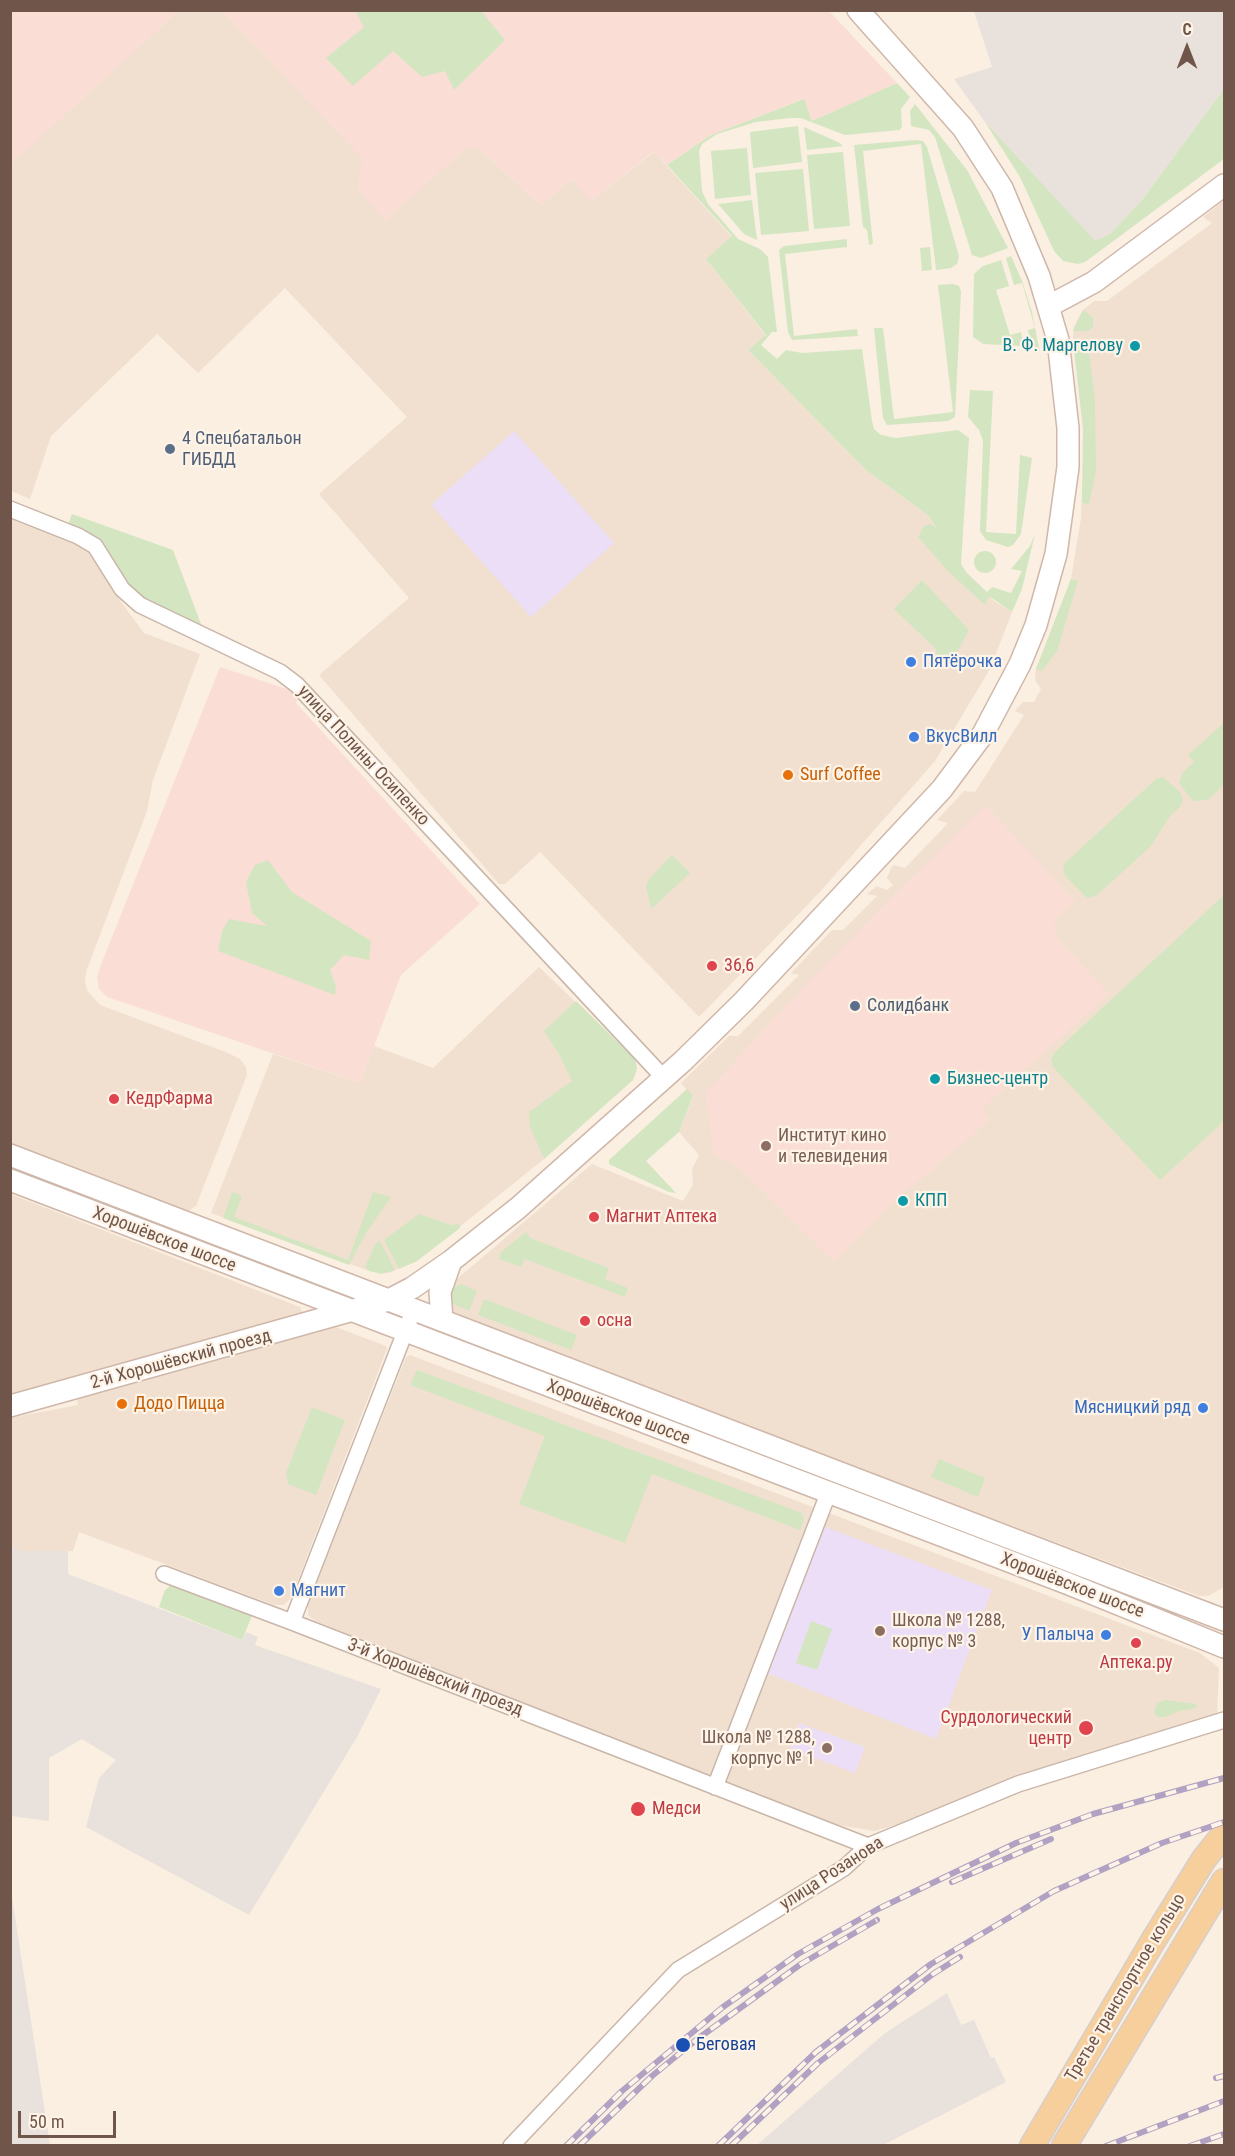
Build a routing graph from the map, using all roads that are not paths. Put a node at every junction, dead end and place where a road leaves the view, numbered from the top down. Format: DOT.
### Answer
graph roads {
  1 [pos="858,10"];
  2 [pos="1224,185"];
  3 [pos="1049,306"];
  4 [pos="10,509"];
  5 [pos="664,1078"];
  6 [pos="10,1155"];
  7 [pos="10,1180"];
  8 [pos="451,1261"];
  9 [pos="389,1300"];
  10 [pos="414,1309"];
  11 [pos="351,1311"];
  12 [pos="442,1320"];
  13 [pos="401,1330"];
  14 [pos="10,1406"];
  15 [pos="828,1494"];
  16 [pos="164,1574"];
  17 [pos="1224,1620"];
  18 [pos="292,1622"];
  19 [pos="1224,1647"];
  20 [pos="1222,1722"];
  21 [pos="715,1787"];
  22 [pos="1224,1834"];
  23 [pos="868,1846"];
  24 [pos="1224,1881"];
  25 [pos="511,2145"];
  26 [pos="1032,2145"];
  27 [pos="1064,2145"];
  1 -- 3 [label="main road, 2-й Хорошёвский проезд"];
  2 -- 3 [label="main road"];
  3 -- 5 [label="main road, 2-й Хорошёвский проезд"];
  4 -- 5 [label="street, улица Полины Осипенко"];
  5 -- 8 [label="main road, 2-й Хорошёвский проезд"];
  6 -- 9 [label="main road, Хорошёвское шоссе"];
  7 -- 11 [label="main road, Хорошёвское шоссе"];
  8 -- 9 [label="main road, 2-й Хорошёвский проезд"];
  8 -- 12 [label="main road"];
  9 -- 10 [label="main road, Хорошёвское шоссе"];
  9 -- 11 [label="main road, 2-й Хорошёвский проезд"];
  9 -- 13 [label="main road"];
  10 -- 12 [label="main road, Хорошёвское шоссе"];
  10 -- 13 [label="street"];
  11 -- 13 [label="main road, Хорошёвское шоссе"];
  11 -- 14 [label="main road, 2-й Хорошёвский проезд"];
  12 -- 17 [label="main road, Хорошёвское шоссе"];
  13 -- 15 [label="main road, Хорошёвское шоссе"];
  13 -- 18 [label="street"];
  15 -- 19 [label="main road, Хорошёвское шоссе"];
  15 -- 21 [label="street"];
  16 -- 18 [label="street, 3-й Хорошёвский проезд"];
  18 -- 21 [label="street, 3-й Хорошёвский проезд"];
  20 -- 23 [label="street, улица Розанова"];
  21 -- 23 [label="street, 3-й Хорошёвский проезд"];
  22 -- 26 [label="main road, Третье транспортное кольцо"];
  23 -- 25 [label="street, улица Розанова"];
  24 -- 27 [label="main road, Третье транспортное кольцо"];
}
